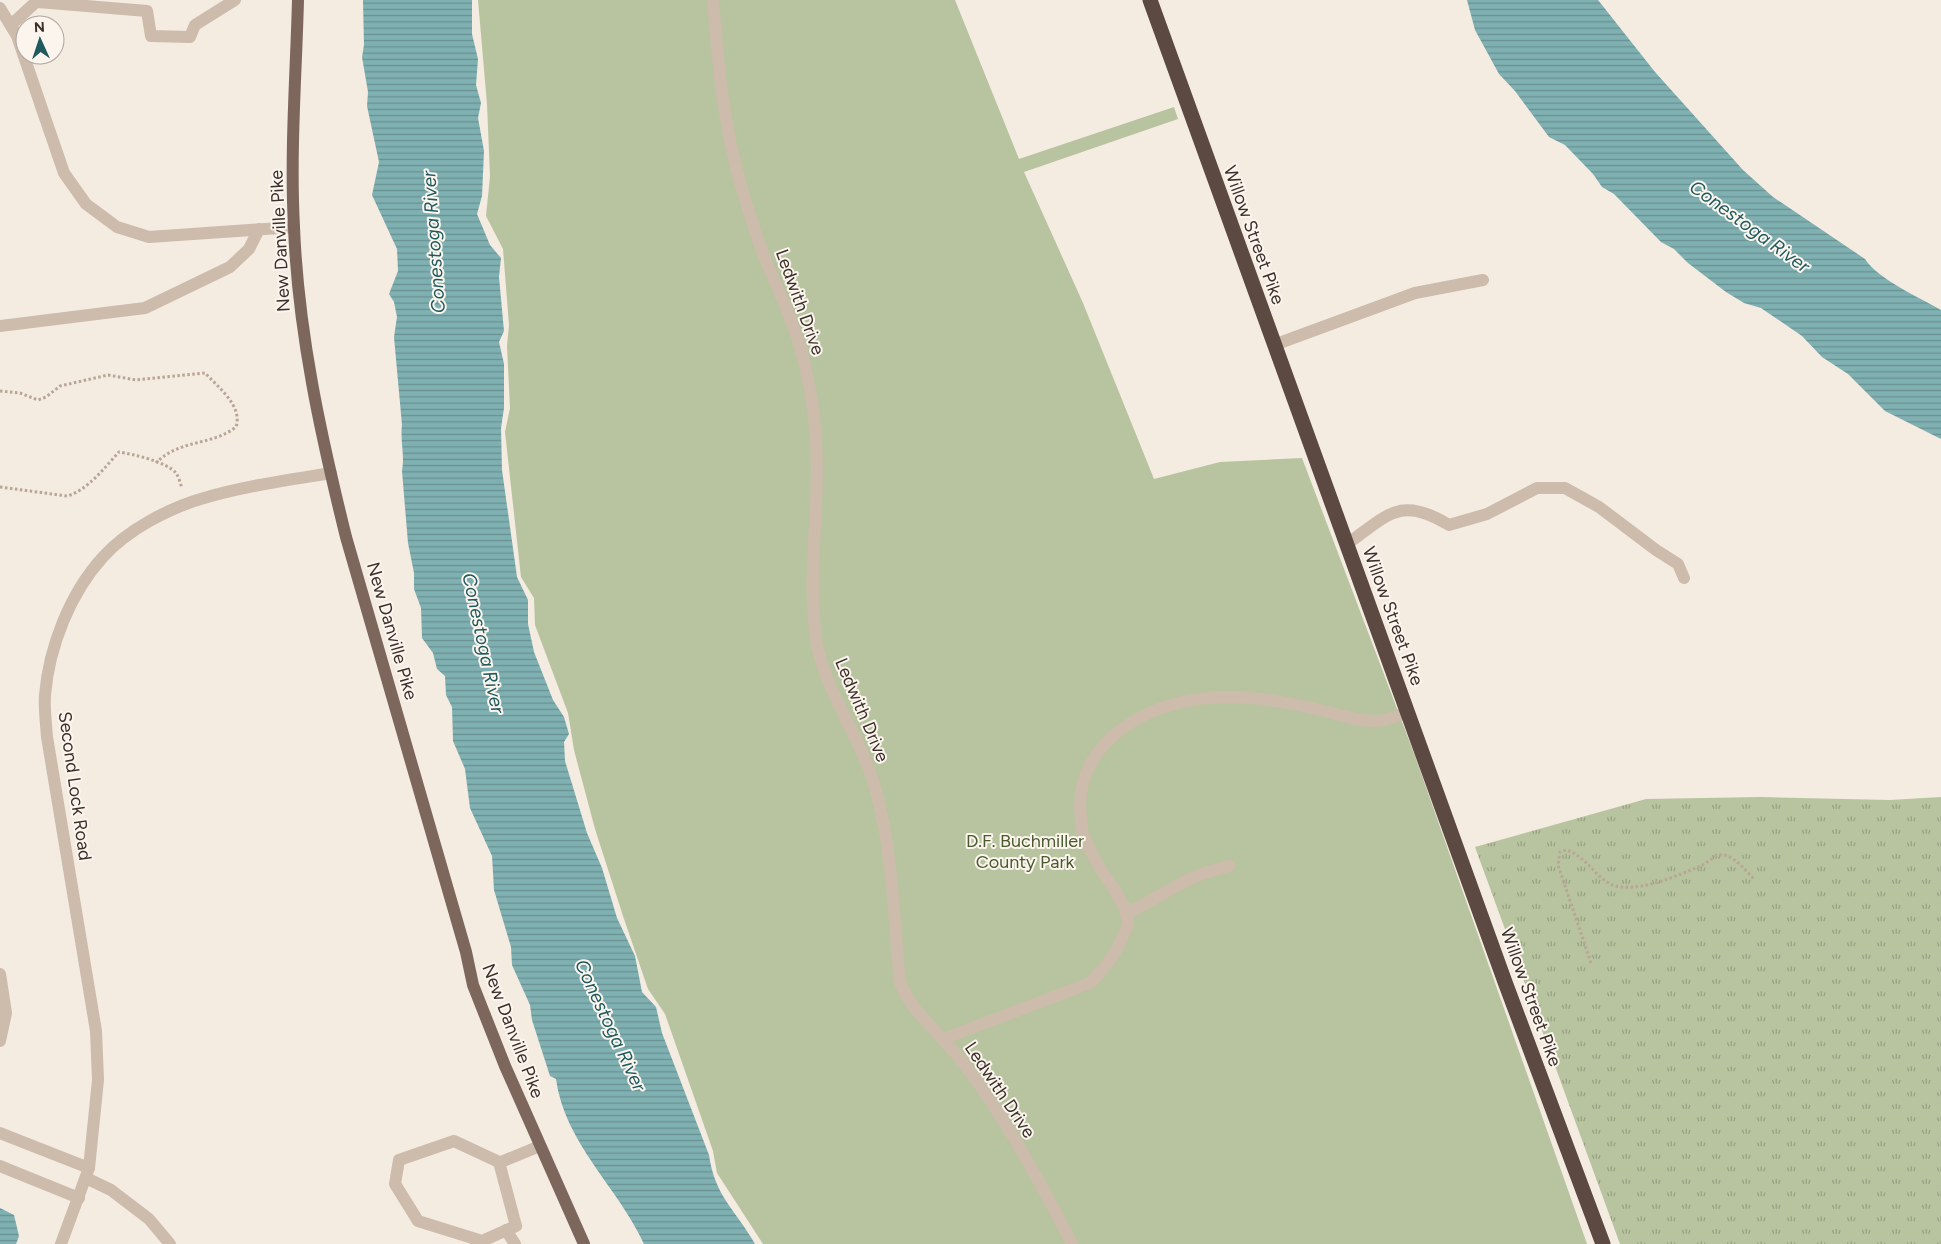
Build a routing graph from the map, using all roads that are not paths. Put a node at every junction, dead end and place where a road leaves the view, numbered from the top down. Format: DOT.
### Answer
graph roads {
  1 [pos="235,0"];
  2 [pos="298,0"];
  3 [pos="713,0"];
  4 [pos="1150,0"];
  5 [pos="38,1"];
  6 [pos="0,8"];
  7 [pos="11,25"];
  8 [pos="294,227"];
  9 [pos="259,229"];
  10 [pos="1483,280"];
  11 [pos="0,326"];
  12 [pos="1274,345"];
  13 [pos="330,473"];
  14 [pos="1347,544"];
  15 [pos="1684,578"];
  16 [pos="1408,712"];
  17 [pos="1229,866"];
  18 [pos="1125,914"];
  19 [pos="0,974"];
  20 [pos="943,1039"];
  21 [pos="0,1041"];
  22 [pos="0,1133"];
  23 [pos="540,1146"];
  24 [pos="499,1162"];
  25 [pos="0,1166"];
  26 [pos="87,1173"];
  27 [pos="79,1198"];
  28 [pos="506,1230"];
  29 [pos="61,1244"];
  30 [pos="170,1244"];
  31 [pos="515,1244"];
  32 [pos="584,1244"];
  33 [pos="1072,1244"];
  34 [pos="1603,1244"];
  1 -- 5 [label="street"];
  2 -- 8 [label="main road, New Danville Pike"];
  3 -- 20 [label="street, Ledwith Drive"];
  4 -- 12 [label="highway, Willow Street Pike"];
  5 -- 7 [label="street"];
  6 -- 7 [label="street"];
  7 -- 9 [label="street"];
  8 -- 9 [label="street"];
  8 -- 13 [label="main road, New Danville Pike"];
  9 -- 11 [label="street"];
  10 -- 12 [label="street"];
  12 -- 14 [label="highway, Willow Street Pike"];
  13 -- 23 [label="main road, New Danville Pike"];
  13 -- 26 [label="street, Second Lock Road"];
  14 -- 15 [label="street"];
  14 -- 16 [label="highway, Willow Street Pike"];
  16 -- 18 [label="street"];
  16 -- 34 [label="highway, Willow Street Pike"];
  17 -- 18 [label="street"];
  18 -- 20 [label="street"];
  19 -- 21 [label="street"];
  20 -- 33 [label="street, Ledwith Drive"];
  22 -- 26 [label="street"];
  23 -- 24 [label="street"];
  23 -- 32 [label="main road, New Danville Pike"];
  24 -- 28 [label="street"];
  24 -- 28 [label="street"];
  25 -- 27 [label="street"];
  26 -- 27 [label="street, Second Lock Road"];
  26 -- 30 [label="street"];
  27 -- 29 [label="street, Second Lock Road"];
  28 -- 31 [label="street"];
}
